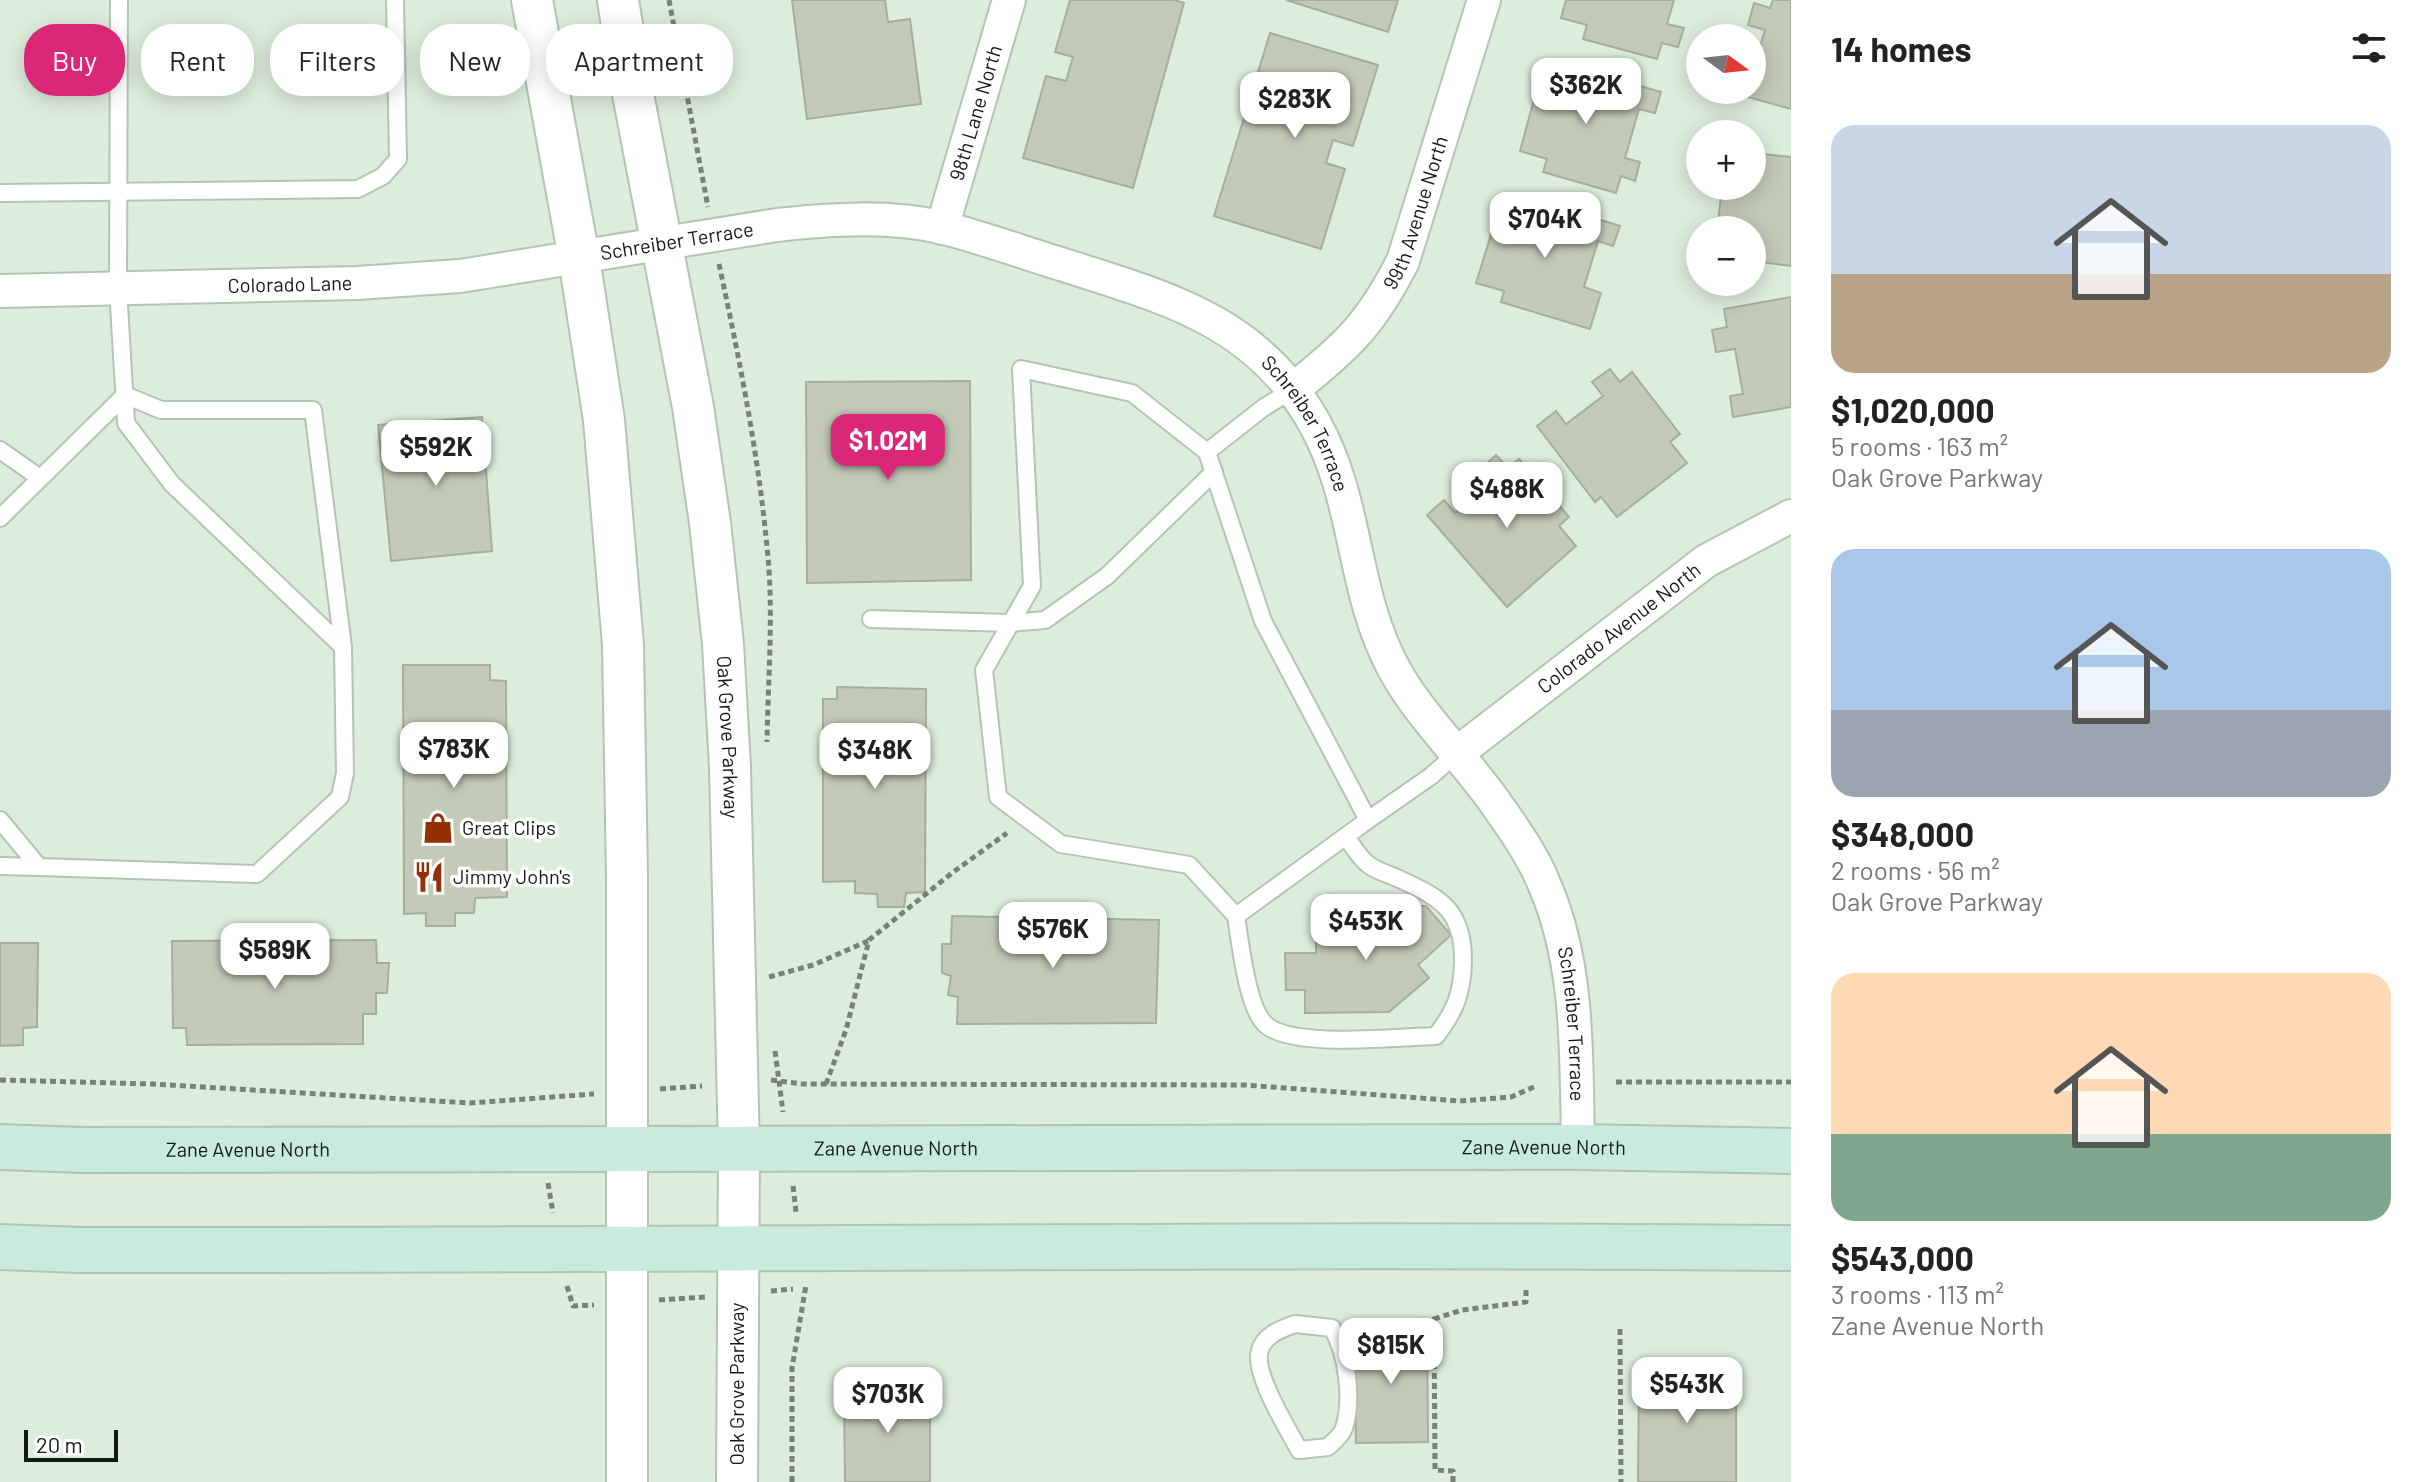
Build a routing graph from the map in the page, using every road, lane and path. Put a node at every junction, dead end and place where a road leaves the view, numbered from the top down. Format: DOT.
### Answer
graph roads {
  1 [pos="119,0"];
  2 [pos="395,0"];
  3 [pos="532,0"];
  4 [pos="618,0"];
  5 [pos="669,0"];
  6 [pos="1009,0"];
  7 [pos="1484,0"];
  8 [pos="702,178"];
  9 [pos="120,191"];
  10 [pos="0,193"];
  11 [pos="942,228"];
  12 [pos="663,242"];
  13 [pos="579,258"];
  14 [pos="118,288"];
  15 [pos="0,291"];
  16 [pos="1292,390"];
  17 [pos="125,395"];
  18 [pos="0,450"];
  19 [pos="1207,452"];
  20 [pos="1214,472"];
  21 [pos="40,478"];
  22 [pos="1791,516"];
  23 [pos="0,518"];
  24 [pos="871,619"];
  25 [pos="1011,623"];
  26 [pos="343,647"];
  27 [pos="1456,754"];
  28 [pos="1027,819"];
  29 [pos="0,820"];
  30 [pos="1368,820"];
  31 [pos="1346,837"];
  32 [pos="0,866"];
  33 [pos="39,867"];
  34 [pos="1236,916"];
  35 [pos="869,940"];
  36 [pos="769,977"];
  37 [pos="779,1079"];
  38 [pos="0,1080"];
  39 [pos="1616,1082"];
  40 [pos="1791,1082"];
  41 [pos="826,1084"];
  42 [pos="1536,1086"];
  43 [pos="0,1147"];
  44 [pos="627,1147"];
  45 [pos="1578,1147"];
  46 [pos="542,1148"];
  47 [pos="739,1150"];
  48 [pos="1791,1151"];
  49 [pos="0,1247"];
  50 [pos="737,1248"];
  51 [pos="1791,1248"];
  52 [pos="558,1251"];
  53 [pos="627,1251"];
  54 [pos="1526,1286"];
  55 [pos="737,1295"];
  56 [pos="627,1303"];
  57 [pos="1620,1329"];
  58 [pos="1299,1450"];
  59 [pos="627,1482"];
  60 [pos="737,1482"];
  61 [pos="792,1482"];
  62 [pos="1453,1482"];
  63 [pos="1621,1482"];
  1 -- 9 [label="lane"];
  2 -- 9 [label="lane"];
  3 -- 13 [label="street"];
  4 -- 12 [label="street, Oak Grove Parkway"];
  5 -- 8 [label="path"];
  6 -- 11 [label="street, 98th Lane North"];
  7 -- 16 [label="street, 99th Avenue North"];
  9 -- 10 [label="lane"];
  9 -- 14 [label="lane"];
  11 -- 12 [label="street, Schreiber Terrace"];
  11 -- 16 [label="street, Schreiber Terrace"];
  12 -- 13 [label="street, Schreiber Terrace"];
  12 -- 47 [label="street, Oak Grove Parkway"];
  13 -- 14 [label="street, Colorado Lane"];
  13 -- 44 [label="street"];
  14 -- 15 [label="street, Colorado Lane"];
  14 -- 17 [label="lane"];
  16 -- 19 [label="lane"];
  16 -- 27 [label="street, Schreiber Terrace"];
  17 -- 21 [label="lane"];
  17 -- 26 [label="lane"];
  17 -- 26 [label="lane"];
  18 -- 21 [label="lane"];
  19 -- 20 [label="lane"];
  19 -- 25 [label="lane"];
  20 -- 25 [label="lane"];
  20 -- 30 [label="lane"];
  21 -- 23 [label="lane"];
  22 -- 27 [label="street, Colorado Avenue North"];
  24 -- 25 [label="lane"];
  25 -- 28 [label="lane"];
  26 -- 33 [label="lane"];
  27 -- 30 [label="lane"];
  27 -- 45 [label="street, Schreiber Terrace"];
  28 -- 34 [label="lane"];
  28 -- 35 [label="path"];
  29 -- 33 [label="lane"];
  30 -- 31 [label="lane"];
  31 -- 34 [label="lane"];
  31 -- 34 [label="lane"];
  32 -- 33 [label="lane"];
  35 -- 36 [label="path"];
  35 -- 41 [label="path"];
  37 -- 41 [label="path"];
  38 -- 46 [label="path"];
  39 -- 40 [label="path"];
  41 -- 42 [label="path"];
  43 -- 46 [label="main road, Zane Avenue North"];
  44 -- 46 [label="main road, Zane Avenue North"];
  44 -- 47 [label="main road, Zane Avenue North"];
  44 -- 53 [label="street"];
  45 -- 47 [label="main road, Zane Avenue North"];
  45 -- 48 [label="main road, Zane Avenue North"];
  46 -- 52 [label="path"];
  47 -- 50 [label="street, Oak Grove Parkway"];
  49 -- 52 [label="main road"];
  50 -- 51 [label="main road"];
  50 -- 53 [label="main road"];
  50 -- 55 [label="street, Oak Grove Parkway"];
  52 -- 53 [label="main road"];
  52 -- 56 [label="path"];
  53 -- 56 [label="street"];
  54 -- 62 [label="path"];
  55 -- 56 [label="path"];
  55 -- 60 [label="street, Oak Grove Parkway"];
  55 -- 61 [label="path"];
  56 -- 59 [label="street"];
  57 -- 63 [label="path"];
  58 -- 58 [label="lane"];
}
